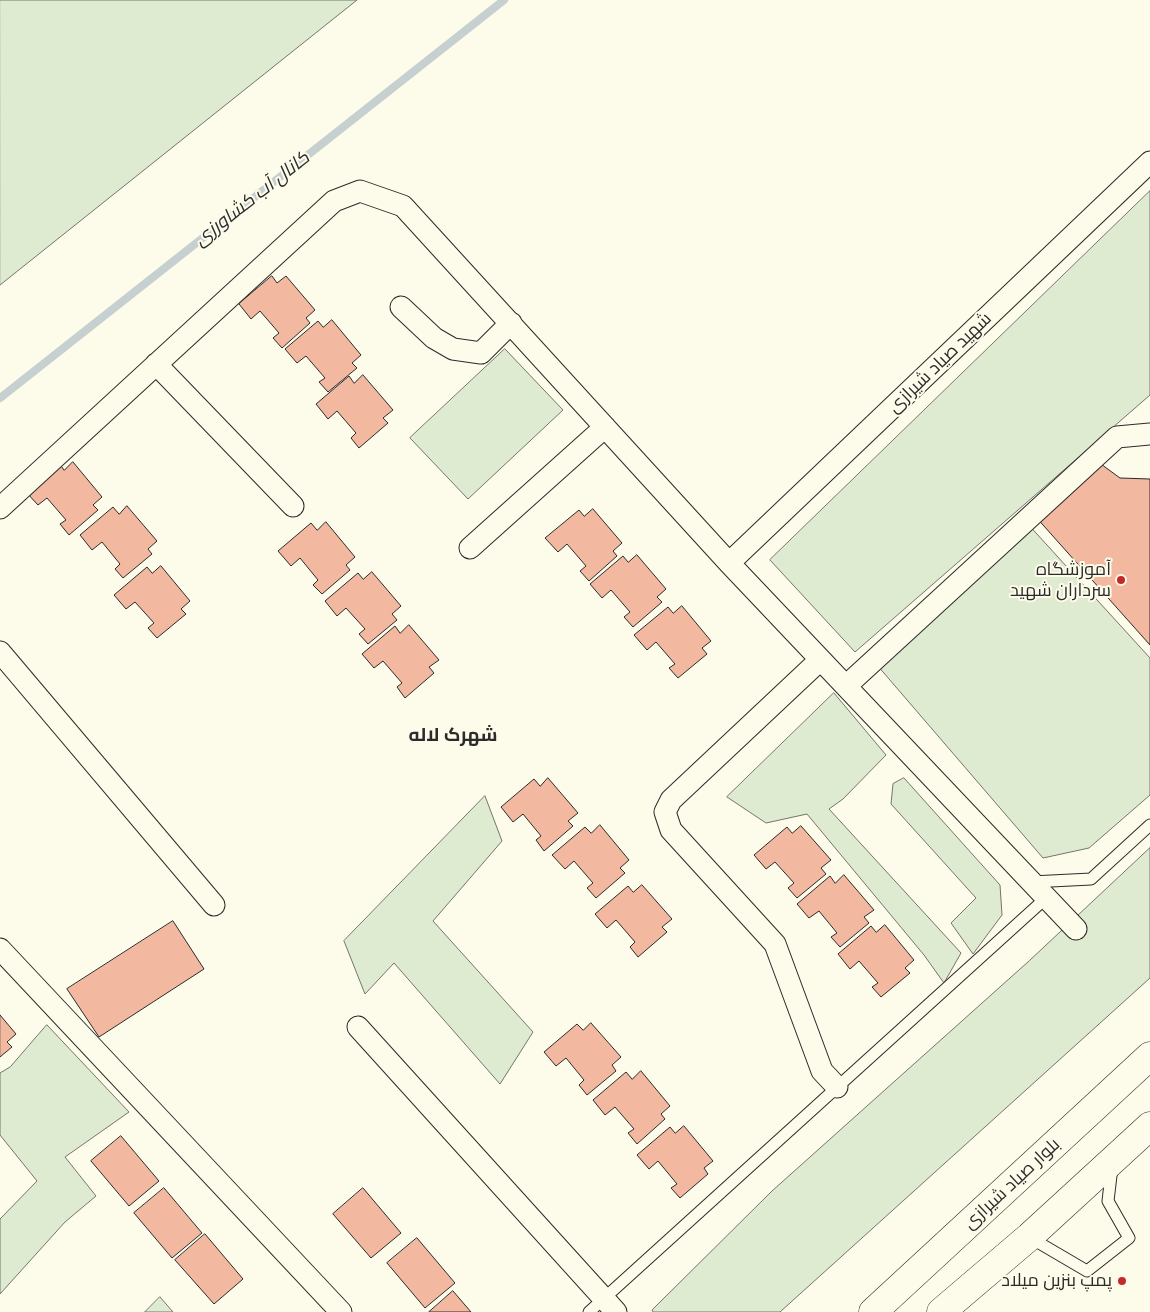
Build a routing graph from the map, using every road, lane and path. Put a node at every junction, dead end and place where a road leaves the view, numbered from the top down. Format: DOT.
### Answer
graph roads {
  1 [pos="1150,162"];
  2 [pos="401,307"];
  3 [pos="511,324"];
  4 [pos="156,364"];
  5 [pos="605,426"];
  6 [pos="1150,434"];
  7 [pos="293,506"];
  8 [pos="0,508"];
  9 [pos="470,548"];
  10 [pos="729,563"];
  11 [pos="0,652"];
  12 [pos="820,660"];
  13 [pos="846,686"];
  14 [pos="1150,825"];
  15 [pos="1031,882"];
  16 [pos="1046,898"];
  17 [pos="214,905"];
  18 [pos="1076,929"];
  19 [pos="0,949"];
  20 [pos="358,1027"];
  21 [pos="1150,1056"];
  22 [pos="837,1087"];
  23 [pos="1150,1126"];
  24 [pos="1113,1160"];
  25 [pos="1029,1238"];
  26 [pos="603,1307"];
  27 [pos="341,1312"];
  28 [pos="873,1312"];
  29 [pos="941,1312"];
  1 -- 10 [label="street, شهید صیاد شیرازی"];
  2 -- 3 [label="street"];
  3 -- 4 [label="street"];
  3 -- 5 [label="street"];
  4 -- 7 [label="street"];
  4 -- 8 [label="street"];
  5 -- 9 [label="street"];
  5 -- 10 [label="street"];
  6 -- 13 [label="street"];
  10 -- 12 [label="street"];
  11 -- 17 [label="street"];
  12 -- 13 [label="street"];
  12 -- 22 [label="street"];
  13 -- 15 [label="street"];
  14 -- 15 [label="lane"];
  15 -- 16 [label="street"];
  16 -- 18 [label="street"];
  16 -- 22 [label="lane"];
  19 -- 27 [label="street"];
  20 -- 26 [label="street"];
  21 -- 28 [label="main road, بلوار صیاد شیرازی"];
  22 -- 26 [label="lane"];
  23 -- 24 [label="main road"];
  24 -- 25 [label="main road"];
  24 -- 25 [label="lane"];
  25 -- 29 [label="main road"];
}
